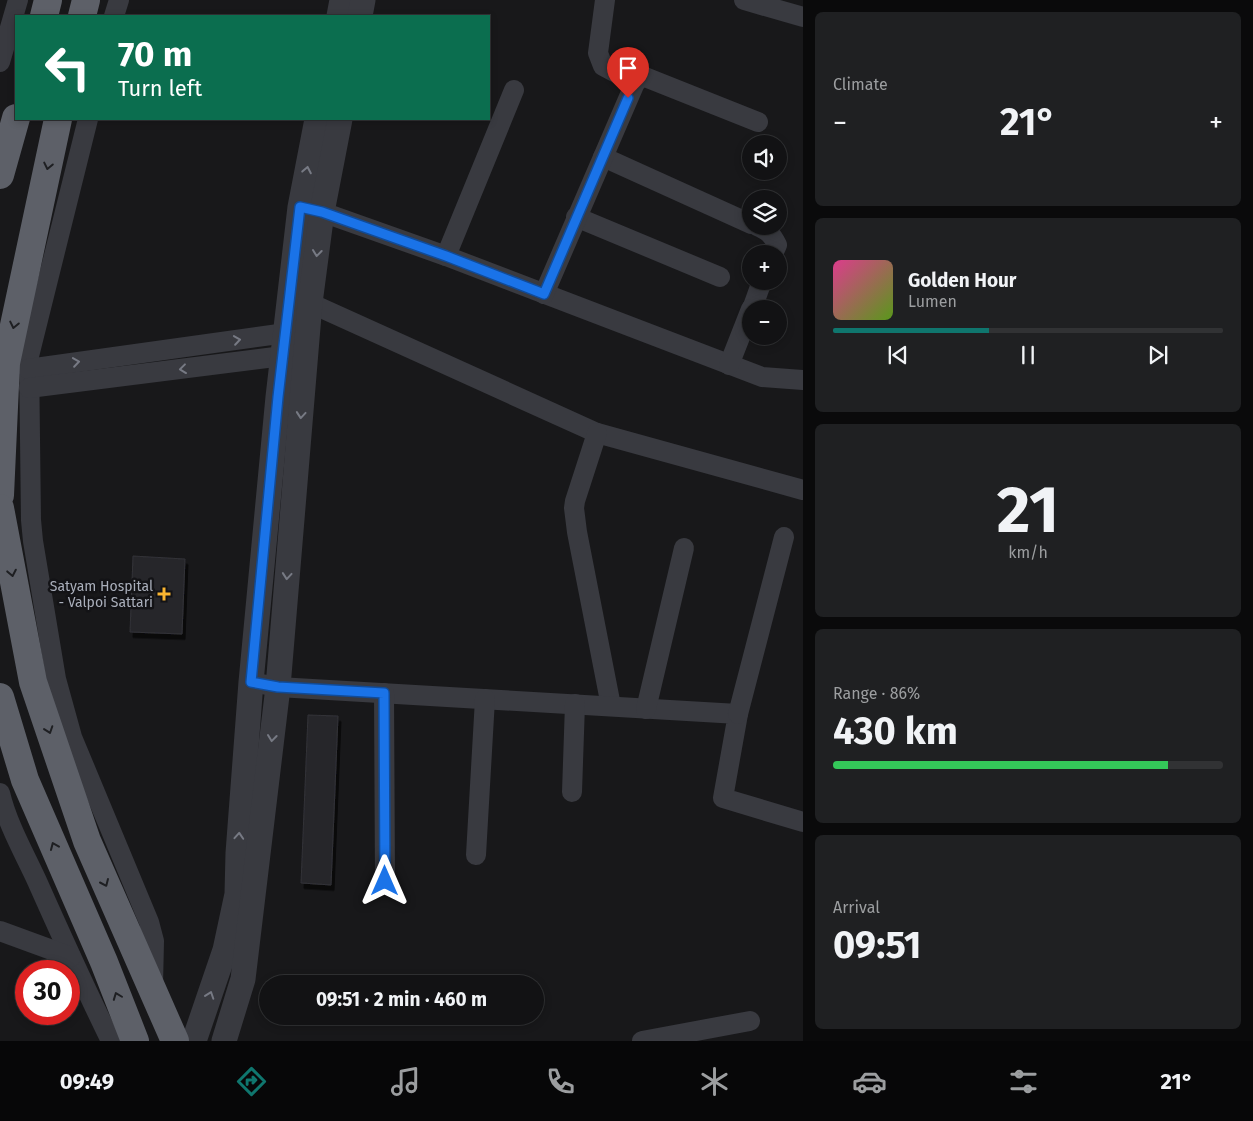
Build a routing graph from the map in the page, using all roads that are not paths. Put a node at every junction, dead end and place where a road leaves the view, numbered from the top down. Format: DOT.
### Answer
graph roads {
  1 [pos="18,0"];
  2 [pos="48,0"];
  3 [pos="86,0"];
  4 [pos="119,0"];
  5 [pos="342,0"];
  6 [pos="363,0"];
  7 [pos="605,0"];
  8 [pos="744,0"];
  9 [pos="44,15"];
  10 [pos="82,15"];
  11 [pos="114,15"];
  12 [pos="339,15"];
  13 [pos="360,15"];
  14 [pos="803,18"];
  15 [pos="0,62"];
  16 [pos="635,83"];
  17 [pos="514,90"];
  18 [pos="15,120"];
  19 [pos="58,120"];
  20 [pos="88,120"];
  21 [pos="317,120"];
  22 [pos="340,120"];
  23 [pos="758,122"];
  24 [pos="602,158"];
  25 [pos="0,175"];
  26 [pos="311,209"];
  27 [pos="576,217"];
  28 [pos="742,220"];
  29 [pos="446,256"];
  30 [pos="720,277"];
  31 [pos="544,294"];
  32 [pos="300,302"];
  33 [pos="742,332"];
  34 [pos="284,344"];
  35 [pos="729,365"];
  36 [pos="28,378"];
  37 [pos="803,380"];
  38 [pos="597,434"];
  39 [pos="803,490"];
  40 [pos="0,495"];
  41 [pos="0,508"];
  42 [pos="784,537"];
  43 [pos="684,548"];
  44 [pos="251,682"];
  45 [pos="278,687"];
  46 [pos="384,693"];
  47 [pos="0,697"];
  48 [pos="485,699"];
  49 [pos="575,704"];
  50 [pos="611,706"];
  51 [pos="646,709"];
  52 [pos="738,714"];
  53 [pos="572,792"];
  54 [pos="0,793"];
  55 [pos="803,822"];
  56 [pos="0,834"];
  57 [pos="20,844"];
  58 [pos="476,855"];
  59 [pos="385,881"];
  60 [pos="0,931"];
  61 [pos="71,957"];
  62 [pos="153,992"];
  63 [pos="750,1021"];
  64 [pos="111,1041"];
  65 [pos="135,1041"];
  66 [pos="175,1041"];
  67 [pos="194,1041"];
  68 [pos="224,1041"];
  69 [pos="642,1041"];
  1 -- 15 [label="street"];
  2 -- 9 [label="highway"];
  3 -- 10 [label="highway"];
  4 -- 11 [label="street"];
  5 -- 12 [label="street"];
  6 -- 13 [label="street"];
  7 -- 16 [label="street"];
  8 -- 14 [label="street"];
  16 -- 23 [label="street"];
  16 -- 24 [label="street"];
  17 -- 29 [label="street"];
  18 -- 25 [label="highway"];
  19 -- 40 [label="highway, one-way"];
  20 -- 36 [label="street"];
  26 -- 21 [label="street, one-way"];
  22 -- 26 [label="street"];
  24 -- 27 [label="street"];
  24 -- 28 [label="street"];
  26 -- 29 [label="street"];
  26 -- 32 [label="street"];
  27 -- 30 [label="street"];
  27 -- 31 [label="street"];
  29 -- 31 [label="street"];
  31 -- 35 [label="street"];
  32 -- 34 [label="street"];
  32 -- 38 [label="street"];
  32 -- 45 [label="street, one-way"];
  33 -- 35 [label="street"];
  34 -- 36 [label="street"];
  34 -- 44 [label="street"];
  35 -- 37 [label="street"];
  36 -- 62 [label="street"];
  38 -- 39 [label="street"];
  38 -- 50 [label="street"];
  41 -- 62 [label="highway, one-way"];
  42 -- 52 [label="street"];
  43 -- 51 [label="street"];
  44 -- 45 [label="street"];
  67 -- 44 [label="street, one-way"];
  45 -- 46 [label="street"];
  45 -- 68 [label="street, one-way"];
  46 -- 48 [label="street"];
  46 -- 59 [label="street"];
  65 -- 47 [label="highway, one-way"];
  48 -- 49 [label="street"];
  48 -- 58 [label="street"];
  49 -- 50 [label="street"];
  49 -- 53 [label="street"];
  50 -- 51 [label="street"];
  51 -- 52 [label="street"];
  52 -- 55 [label="street"];
  54 -- 57 [label="street"];
  56 -- 57 [label="street"];
  57 -- 61 [label="street"];
  60 -- 61 [label="street"];
  61 -- 64 [label="street"];
  62 -- 66 [label="highway"];
  63 -- 69 [label="street"];
}
